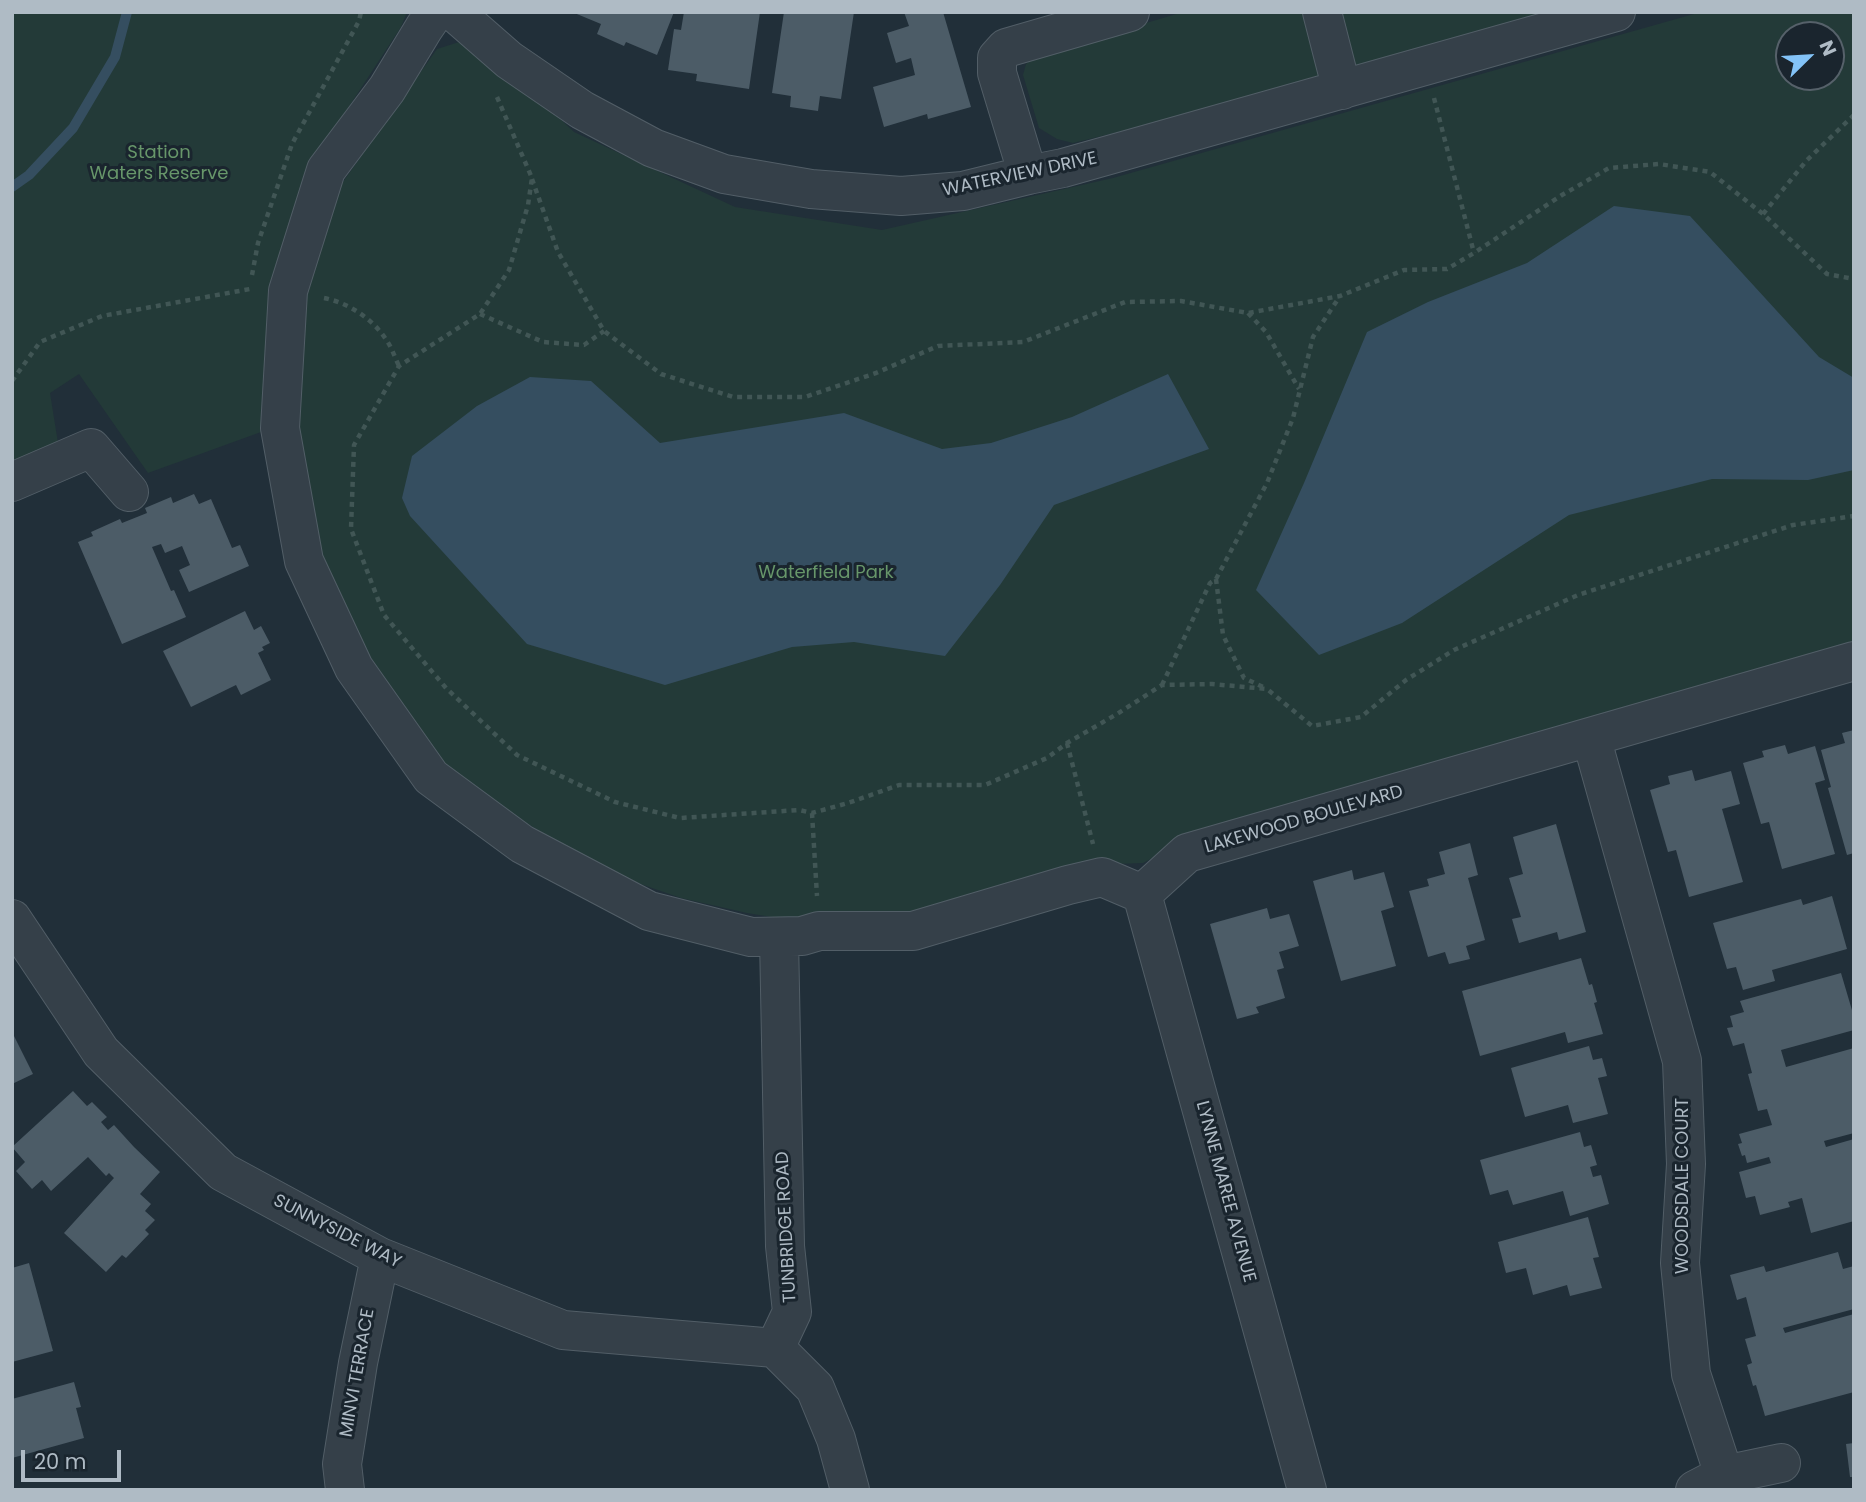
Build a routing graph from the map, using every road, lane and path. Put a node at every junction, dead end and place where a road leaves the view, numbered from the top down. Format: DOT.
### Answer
graph roads {
  1 [pos="361,12"];
  2 [pos="435,12"];
  3 [pos="454,12"];
  4 [pos="1130,12"];
  5 [pos="1322,12"];
  6 [pos="1616,12"];
  7 [pos="1426,65"];
  8 [pos="490,90"];
  9 [pos="1342,90"];
  10 [pos="1854,115"];
  11 [pos="1028,175"];
  12 [pos="532,178"];
  13 [pos="1763,214"];
  14 [pos="1474,253"];
  15 [pos="1854,279"];
  16 [pos="250,289"];
  17 [pos="288,291"];
  18 [pos="1340,296"];
  19 [pos="1248,313"];
  20 [pos="480,314"];
  21 [pos="604,331"];
  22 [pos="399,366"];
  23 [pos="12,381"];
  24 [pos="1299,388"];
  25 [pos="12,482"];
  26 [pos="129,492"];
  27 [pos="1854,516"];
  28 [pos="1216,579"];
  29 [pos="1854,661"];
  30 [pos="1162,685"];
  31 [pos="1267,689"];
  32 [pos="1591,737"];
  33 [pos="1067,743"];
  34 [pos="812,813"];
  35 [pos="1102,877"];
  36 [pos="1142,894"];
  37 [pos="818,906"];
  38 [pos="12,919"];
  39 [pos="779,938"];
  40 [pos="380,1257"];
  41 [pos="775,1348"];
  42 [pos="1781,1463"];
  43 [pos="1709,1482"];
  44 [pos="345,1490"];
  45 [pos="850,1490"];
  46 [pos="1307,1490"];
  1 -- 16 [label="path"];
  2 -- 17 [label="street"];
  3 -- 11 [label="street, WATERVIEW DRIVE"];
  4 -- 11 [label="street"];
  5 -- 9 [label="street"];
  6 -- 7 [label="street, WATERVIEW DRIVE"];
  7 -- 9 [label="street, WATERVIEW DRIVE"];
  7 -- 14 [label="path"];
  8 -- 12 [label="path"];
  9 -- 11 [label="street, WATERVIEW DRIVE"];
  10 -- 13 [label="path"];
  12 -- 20 [label="path"];
  12 -- 21 [label="path"];
  13 -- 14 [label="path"];
  13 -- 15 [label="path"];
  14 -- 18 [label="path"];
  16 -- 17 [label="path"];
  16 -- 23 [label="path"];
  17 -- 22 [label="path"];
  17 -- 39 [label="street"];
  18 -- 19 [label="path"];
  18 -- 24 [label="path"];
  19 -- 21 [label="path"];
  19 -- 24 [label="path"];
  20 -- 21 [label="path"];
  20 -- 22 [label="path"];
  22 -- 34 [label="path"];
  24 -- 28 [label="path"];
  25 -- 26 [label="street"];
  27 -- 31 [label="path"];
  28 -- 30 [label="path"];
  28 -- 31 [label="path"];
  29 -- 32 [label="street, LAKEWOOD BOULEVARD"];
  30 -- 31 [label="path"];
  30 -- 33 [label="path"];
  32 -- 36 [label="street, LAKEWOOD BOULEVARD"];
  32 -- 43 [label="street, WOODSDALE COURT"];
  33 -- 34 [label="path"];
  33 -- 35 [label="path"];
  34 -- 37 [label="path"];
  35 -- 36 [label="street"];
  35 -- 39 [label="street"];
  36 -- 46 [label="street, LYNNE MAREE AVENUE"];
  38 -- 40 [label="street, SUNNYSIDE WAY"];
  39 -- 41 [label="street, TUNBRIDGE ROAD"];
  40 -- 41 [label="street, SUNNYSIDE WAY"];
  40 -- 44 [label="street, MINVI TERRACE"];
  41 -- 45 [label="street"];
  42 -- 43 [label="street, WOODSDALE COURT"];
}
